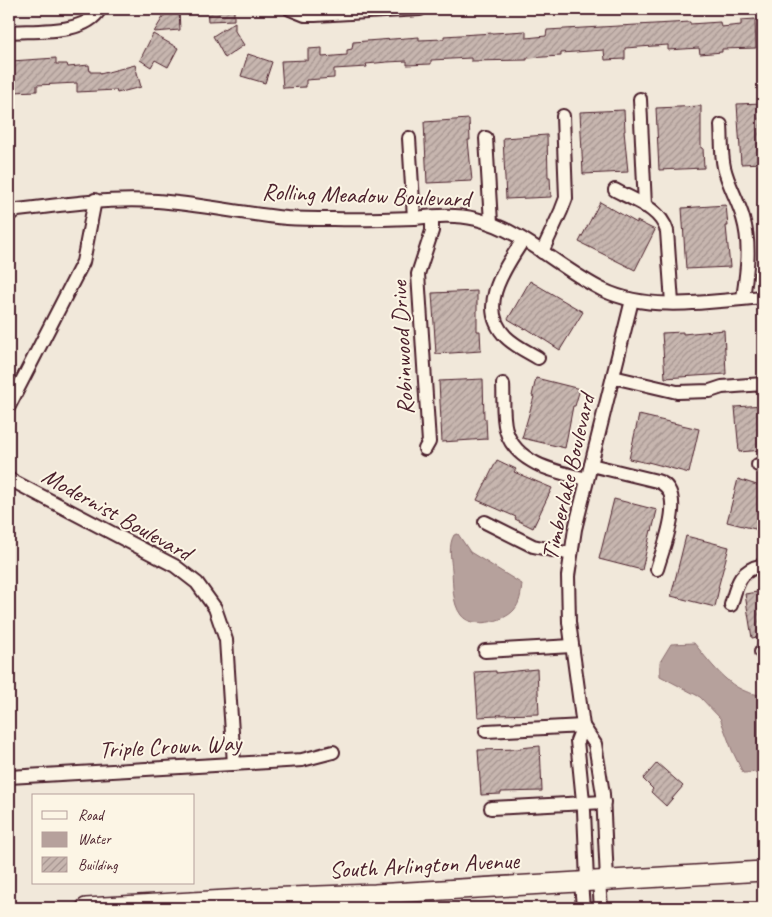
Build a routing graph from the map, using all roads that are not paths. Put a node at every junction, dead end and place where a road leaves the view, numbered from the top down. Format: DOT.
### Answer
graph roads {
  1 [pos="290,9"];
  2 [pos="420,9"];
  3 [pos="97,13"];
  4 [pos="9,32"];
  5 [pos="640,99"];
  6 [pos="563,116"];
  7 [pos="721,125"];
  8 [pos="409,138"];
  9 [pos="486,138"];
  10 [pos="615,190"];
  11 [pos="95,200"];
  12 [pos="645,206"];
  13 [pos="9,214"];
  14 [pos="432,216"];
  15 [pos="414,218"];
  16 [pos="491,223"];
  17 [pos="523,240"];
  18 [pos="542,252"];
  19 [pos="763,297"];
  20 [pos="743,298"];
  21 [pos="632,300"];
  22 [pos="672,304"];
  23 [pos="538,358"];
  24 [pos="613,377"];
  25 [pos="503,384"];
  26 [pos="763,384"];
  27 [pos="9,406"];
  28 [pos="425,449"];
  29 [pos="591,465"];
  30 [pos="9,479"];
  31 [pos="587,479"];
  32 [pos="485,522"];
  33 [pos="571,554"];
  34 [pos="763,565"];
  35 [pos="657,570"];
  36 [pos="732,605"];
  37 [pos="572,646"];
  38 [pos="485,651"];
  39 [pos="583,726"];
  40 [pos="486,731"];
  41 [pos="333,752"];
  42 [pos="234,764"];
  43 [pos="9,777"];
  44 [pos="604,802"];
  45 [pos="583,803"];
  46 [pos="490,808"];
  47 [pos="763,871"];
  48 [pos="594,881"];
  49 [pos="376,901"];
  50 [pos="86,908"];
  51 [pos="583,908"];
  52 [pos="601,908"];
  1 -- 2 [label="street"];
  3 -- 4 [label="street"];
  5 -- 12 [label="street"];
  6 -- 18 [label="street"];
  7 -- 20 [label="street"];
  8 -- 15 [label="street"];
  9 -- 16 [label="street"];
  10 -- 12 [label="street"];
  11 -- 13 [label="street, Rolling Meadow Boulevard"];
  11 -- 15 [label="street, Rolling Meadow Boulevard"];
  11 -- 27 [label="street"];
  12 -- 22 [label="street"];
  14 -- 15 [label="street, Rolling Meadow Boulevard"];
  14 -- 16 [label="street, Rolling Meadow Boulevard"];
  14 -- 28 [label="street, Robinwood Drive"];
  16 -- 17 [label="street, Rolling Meadow Boulevard"];
  17 -- 18 [label="street, Rolling Meadow Boulevard"];
  17 -- 23 [label="street"];
  18 -- 21 [label="street, Rolling Meadow Boulevard"];
  19 -- 20 [label="street, Rolling Meadow Boulevard"];
  20 -- 22 [label="street, Rolling Meadow Boulevard"];
  21 -- 22 [label="street, Rolling Meadow Boulevard"];
  21 -- 24 [label="street, Timberlake Boulevard"];
  24 -- 26 [label="street"];
  24 -- 29 [label="street, Timberlake Boulevard"];
  25 -- 31 [label="street"];
  29 -- 31 [label="street, Timberlake Boulevard"];
  29 -- 35 [label="street"];
  30 -- 42 [label="street, Modernist Boulevard"];
  31 -- 33 [label="street, Timberlake Boulevard"];
  32 -- 33 [label="street"];
  33 -- 37 [label="street, Timberlake Boulevard"];
  34 -- 36 [label="street"];
  37 -- 38 [label="street"];
  37 -- 39 [label="street, Timberlake Boulevard"];
  39 -- 40 [label="street"];
  39 -- 44 [label="street"];
  39 -- 45 [label="street"];
  41 -- 42 [label="street, Triple Crown Way"];
  42 -- 43 [label="street, Triple Crown Way"];
  44 -- 45 [label="street"];
  44 -- 48 [label="street"];
  45 -- 46 [label="street"];
  45 -- 48 [label="street"];
  47 -- 48 [label="main road, South Arlington Avenue"];
  48 -- 49 [label="main road, South Arlington Avenue"];
  48 -- 51 [label="street"];
  48 -- 52 [label="street"];
  49 -- 50 [label="main road, South Arlington Avenue"];
}
